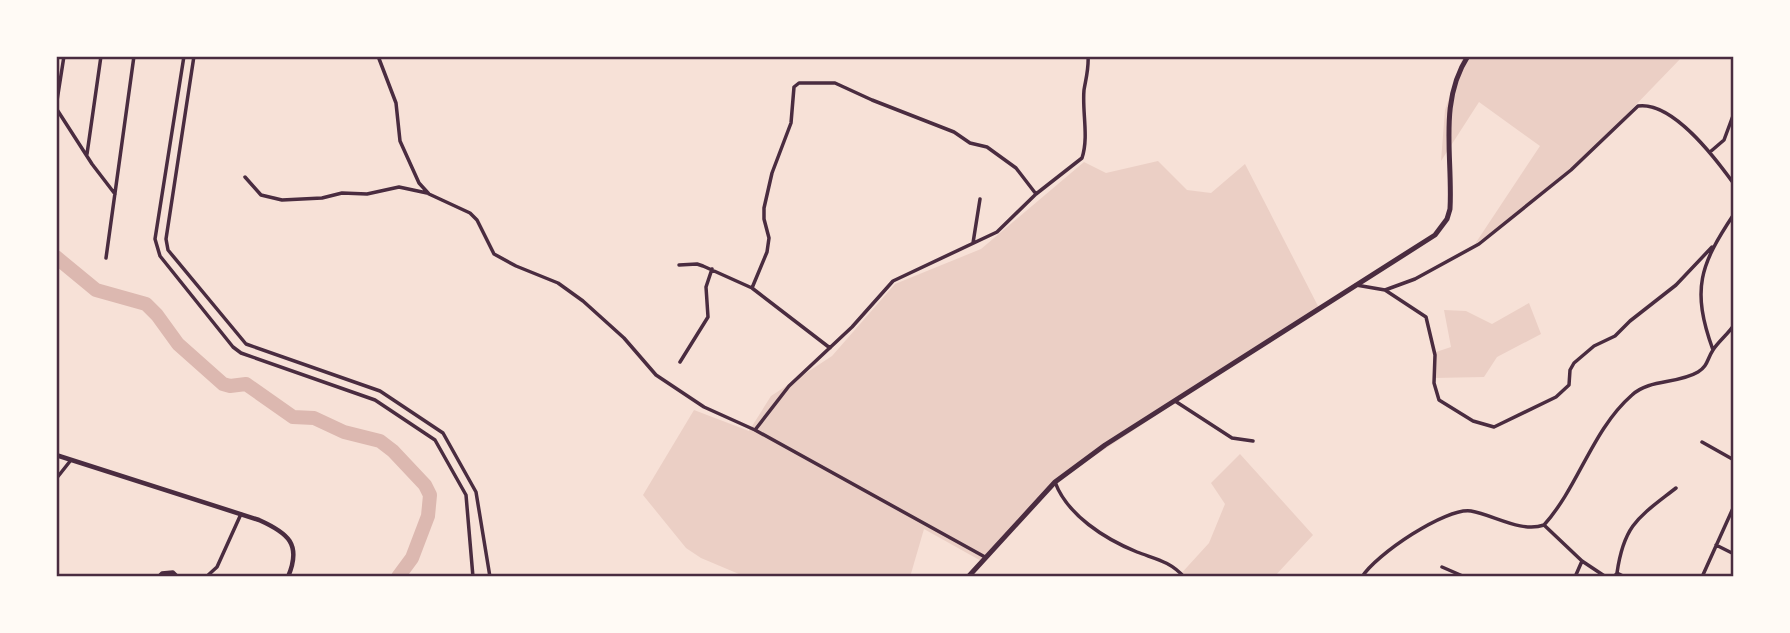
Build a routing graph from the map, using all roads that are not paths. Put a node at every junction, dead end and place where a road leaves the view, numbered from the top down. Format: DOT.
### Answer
graph roads {
  1 [pos="64,56"];
  2 [pos="101,56"];
  3 [pos="134,56"];
  4 [pos="184,56"];
  5 [pos="194,56"];
  6 [pos="378,56"];
  7 [pos="1088,56"];
  8 [pos="1468,56"];
  9 [pos="56,108"];
  10 [pos="1734,113"];
  11 [pos="1710,152"];
  12 [pos="87,156"];
  13 [pos="245,177"];
  14 [pos="1734,184"];
  15 [pos="115,194"];
  16 [pos="429,194"];
  17 [pos="1036,194"];
  18 [pos="980,199"];
  19 [pos="1734,214"];
  20 [pos="973,243"];
  21 [pos="1712,247"];
  22 [pos="106,258"];
  23 [pos="679,265"];
  24 [pos="712,269"];
  25 [pos="1355,285"];
  26 [pos="752,288"];
  27 [pos="1385,290"];
  28 [pos="1734,325"];
  29 [pos="830,348"];
  30 [pos="1713,350"];
  31 [pos="680,362"];
  32 [pos="1174,401"];
  33 [pos="755,430"];
  34 [pos="1252,442"];
  35 [pos="1702,442"];
  36 [pos="56,455"];
  37 [pos="71,460"];
  38 [pos="1734,460"];
  39 [pos="56,479"];
  40 [pos="1055,482"];
  41 [pos="1676,488"];
  42 [pos="1734,506"];
  43 [pos="1732,513"];
  44 [pos="241,514"];
  45 [pos="1544,525"];
  46 [pos="1716,545"];
  47 [pos="1734,554"];
  48 [pos="985,557"];
  49 [pos="1582,561"];
  50 [pos="1442,567"];
  51 [pos="1616,575"];
  52 [pos="1703,576"];
  53 [pos="158,577"];
  54 [pos="178,577"];
  55 [pos="206,577"];
  56 [pos="288,577"];
  57 [pos="473,577"];
  58 [pos="490,577"];
  59 [pos="968,577"];
  60 [pos="1184,577"];
  61 [pos="1362,577"];
  62 [pos="1465,577"];
  63 [pos="1575,577"];
  64 [pos="1606,577"];
  65 [pos="1625,577"];
  1 -- 9 [label="street"];
  2 -- 12 [label="street"];
  3 -- 15 [label="street"];
  4 -- 57 [label="street"];
  5 -- 58 [label="street"];
  6 -- 16 [label="street"];
  7 -- 17 [label="street"];
  8 -- 25 [label="main road"];
  9 -- 12 [label="street"];
  10 -- 11 [label="street"];
  11 -- 14 [label="street"];
  11 -- 27 [label="street"];
  12 -- 15 [label="street"];
  13 -- 16 [label="street"];
  15 -- 22 [label="street"];
  16 -- 33 [label="street"];
  17 -- 20 [label="street"];
  17 -- 26 [label="street"];
  18 -- 20 [label="street"];
  19 -- 21 [label="street"];
  20 -- 29 [label="street"];
  21 -- 27 [label="street"];
  21 -- 30 [label="street"];
  23 -- 24 [label="street"];
  24 -- 26 [label="street"];
  24 -- 31 [label="street"];
  25 -- 27 [label="street"];
  25 -- 32 [label="main road"];
  26 -- 29 [label="street"];
  28 -- 30 [label="street"];
  29 -- 33 [label="street"];
  30 -- 45 [label="street"];
  32 -- 34 [label="street"];
  32 -- 40 [label="main road"];
  33 -- 48 [label="street"];
  35 -- 38 [label="street"];
  36 -- 37 [label="street"];
  37 -- 39 [label="street"];
  37 -- 44 [label="street"];
  40 -- 48 [label="main road"];
  40 -- 60 [label="street"];
  41 -- 51 [label="street"];
  42 -- 43 [label="street"];
  43 -- 46 [label="street"];
  44 -- 55 [label="street"];
  44 -- 56 [label="street"];
  45 -- 49 [label="street"];
  45 -- 61 [label="street"];
  46 -- 47 [label="street"];
  46 -- 52 [label="street"];
  48 -- 59 [label="main road"];
  49 -- 63 [label="street"];
  49 -- 64 [label="street"];
  50 -- 62 [label="street"];
  51 -- 65 [label="street"];
  53 -- 54 [label="street"];
}
